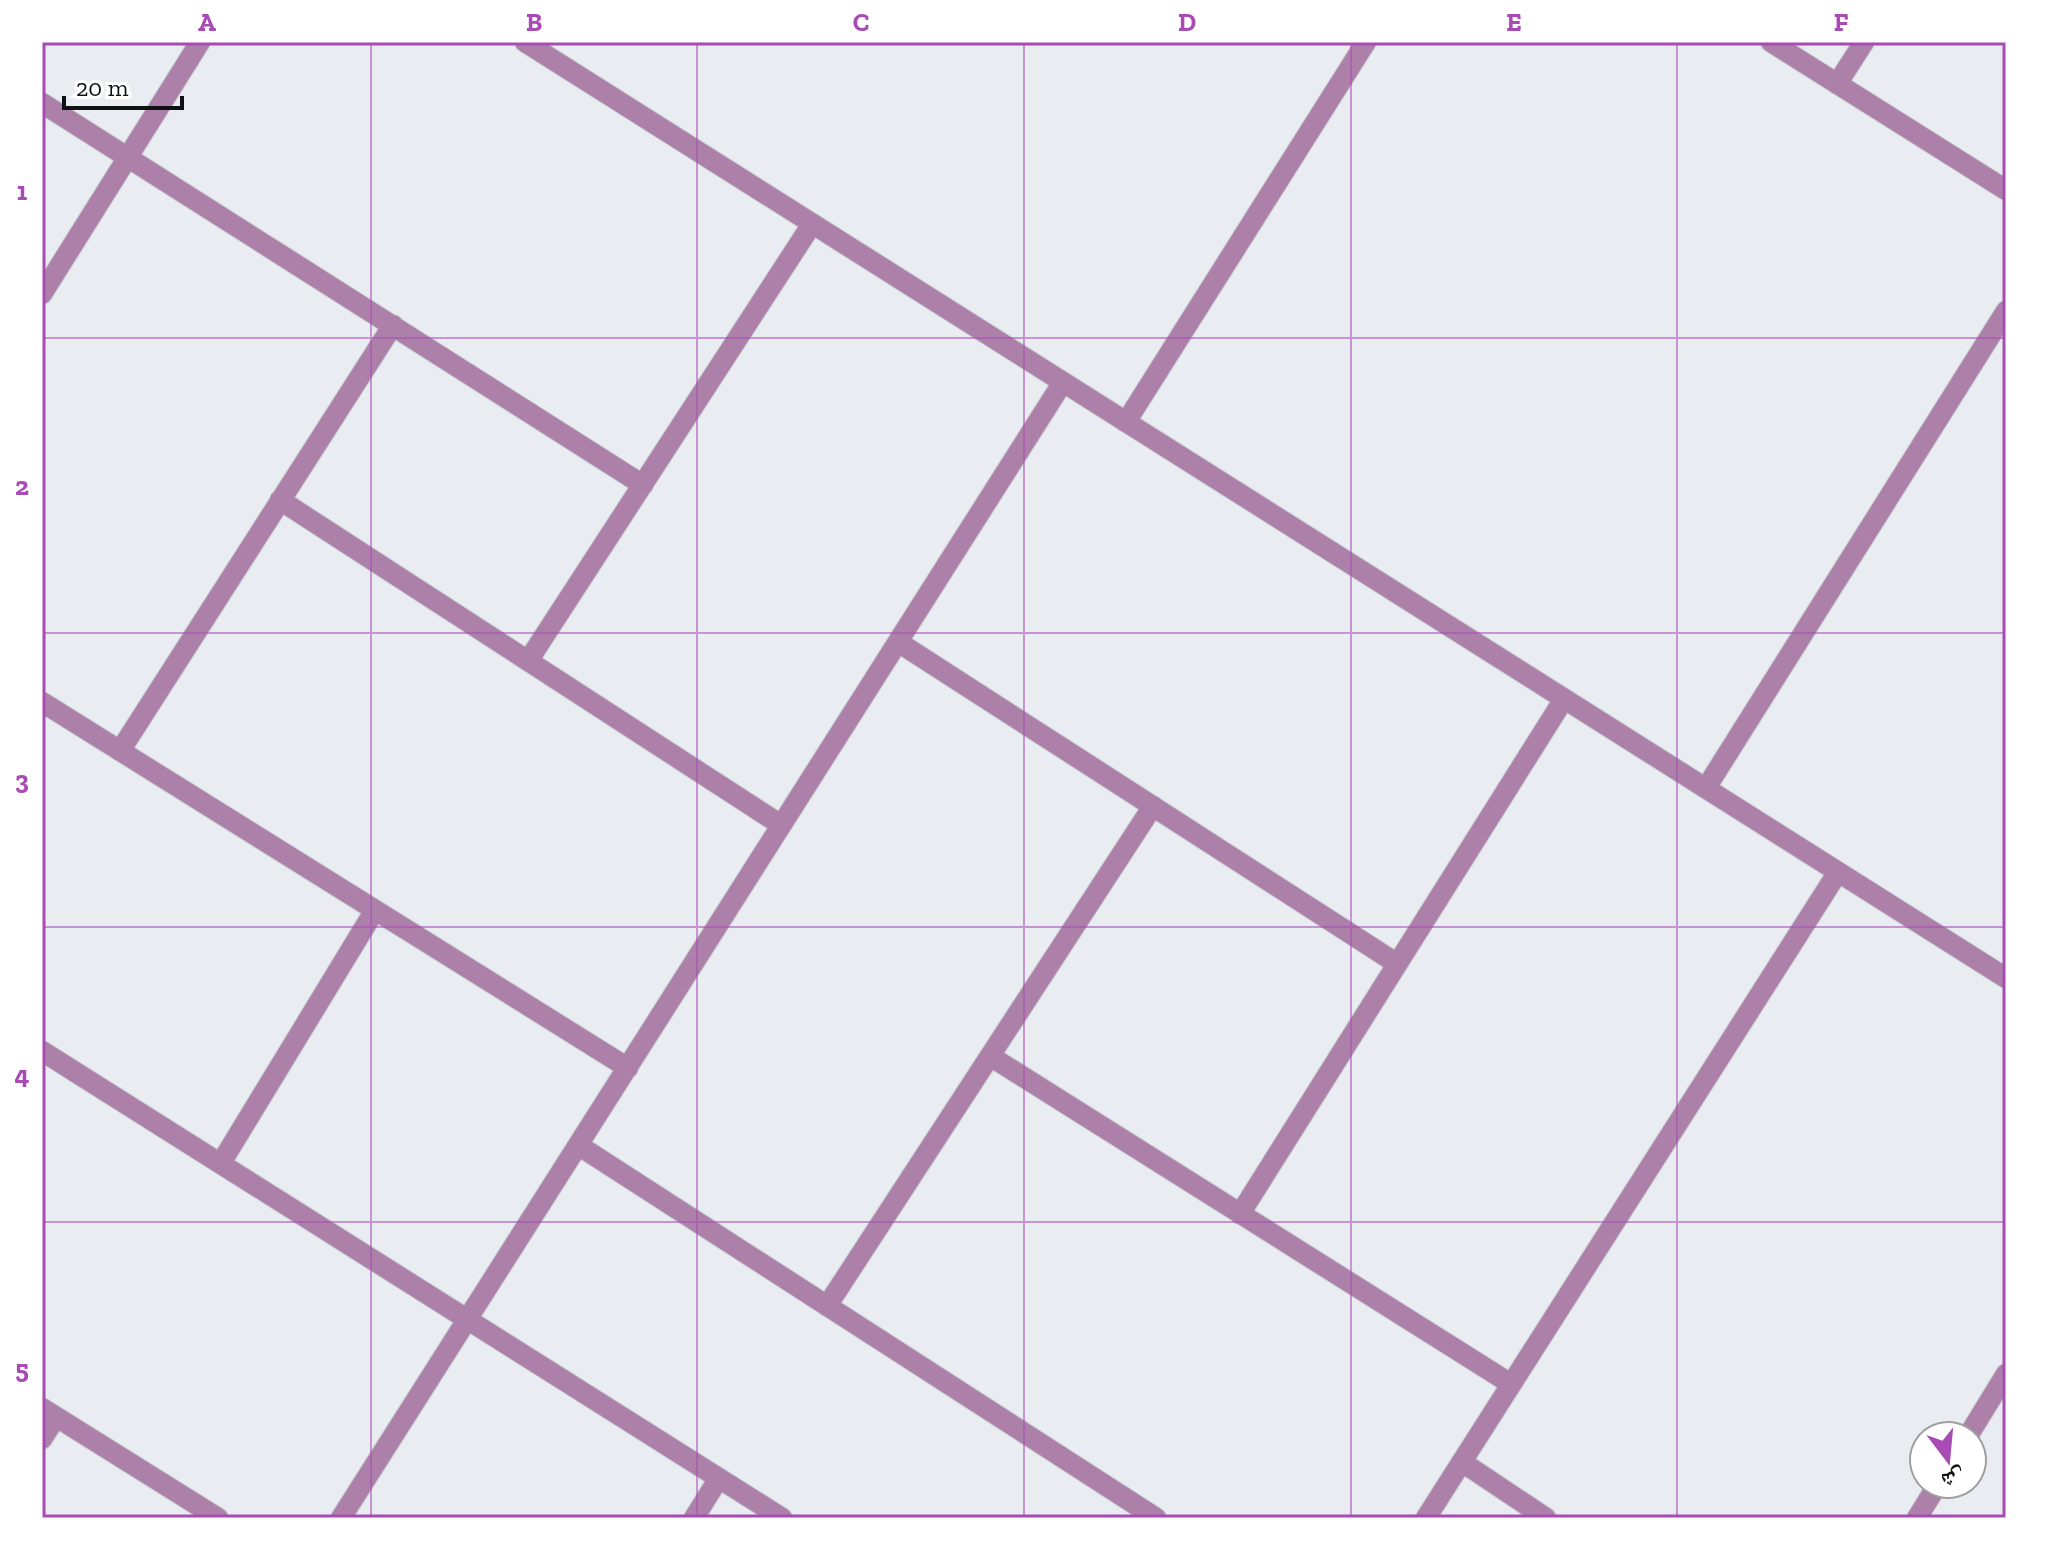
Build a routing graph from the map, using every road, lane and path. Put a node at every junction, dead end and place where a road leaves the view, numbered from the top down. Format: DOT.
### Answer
graph roads {
  1 [pos="200,42"];
  2 [pos="525,42"];
  3 [pos="1366,42"];
  4 [pos="1771,42"];
  5 [pos="1864,42"];
  6 [pos="1837,84"];
  7 [pos="42,103"];
  8 [pos="128,157"];
  9 [pos="2006,190"];
  10 [pos="812,224"];
  11 [pos="42,294"];
  12 [pos="2006,311"];
  13 [pos="393,325"];
  14 [pos="1063,382"];
  15 [pos="1126,422"];
  16 [pos="643,485"];
  17 [pos="280,500"];
  18 [pos="898,642"];
  19 [pos="528,661"];
  20 [pos="1564,699"];
  21 [pos="42,702"];
  22 [pos="120,751"];
  23 [pos="1706,788"];
  24 [pos="1153,806"];
  25 [pos="781,825"];
  26 [pos="1838,872"];
  27 [pos="375,910"];
  28 [pos="1396,963"];
  29 [pos="2006,978"];
  30 [pos="42,1051"];
  31 [pos="990,1056"];
  32 [pos="628,1068"];
  33 [pos="578,1145"];
  34 [pos="221,1163"];
  35 [pos="1240,1214"];
  36 [pos="827,1306"];
  37 [pos="467,1319"];
  38 [pos="2006,1374"];
  39 [pos="1511,1384"];
  40 [pos="49,1412"];
  41 [pos="1978,1420"];
  42 [pos="42,1439"];
  43 [pos="1462,1462"];
  44 [pos="719,1478"];
  45 [pos="1928,1500"];
  46 [pos="218,1518"];
  47 [pos="341,1518"];
  48 [pos="694,1518"];
  49 [pos="782,1518"];
  50 [pos="1156,1518"];
  51 [pos="1426,1518"];
  52 [pos="1546,1518"];
  53 [pos="1917,1518"];
  1 -- 8 [label="street"];
  2 -- 10 [label="street"];
  3 -- 15 [label="street"];
  4 -- 6 [label="street"];
  5 -- 6 [label="street"];
  6 -- 9 [label="street"];
  7 -- 8 [label="street"];
  8 -- 11 [label="street"];
  8 -- 13 [label="street"];
  10 -- 14 [label="street"];
  10 -- 16 [label="street"];
  12 -- 23 [label="street"];
  13 -- 16 [label="street"];
  13 -- 17 [label="street"];
  14 -- 15 [label="street"];
  14 -- 18 [label="street"];
  15 -- 20 [label="street"];
  16 -- 19 [label="street"];
  17 -- 19 [label="street"];
  17 -- 22 [label="street"];
  18 -- 24 [label="street"];
  18 -- 25 [label="street"];
  19 -- 25 [label="street"];
  20 -- 23 [label="street"];
  20 -- 28 [label="street"];
  21 -- 22 [label="street"];
  22 -- 27 [label="street"];
  23 -- 26 [label="street"];
  24 -- 28 [label="street"];
  24 -- 31 [label="street"];
  25 -- 32 [label="street"];
  26 -- 29 [label="street"];
  26 -- 39 [label="street"];
  27 -- 32 [label="street"];
  27 -- 34 [label="street"];
  28 -- 35 [label="street"];
  30 -- 34 [label="street"];
  31 -- 35 [label="street"];
  31 -- 36 [label="street"];
  32 -- 33 [label="street"];
  33 -- 36 [label="street"];
  33 -- 37 [label="street"];
  34 -- 37 [label="street"];
  35 -- 39 [label="street"];
  36 -- 50 [label="street"];
  37 -- 44 [label="street"];
  37 -- 47 [label="street"];
  38 -- 41 [label="street"];
  39 -- 43 [label="street"];
  40 -- 42 [label="street"];
  40 -- 46 [label="street"];
  43 -- 51 [label="street"];
  43 -- 52 [label="street"];
  44 -- 48 [label="street"];
  44 -- 49 [label="street"];
  45 -- 53 [label="street"];
}
